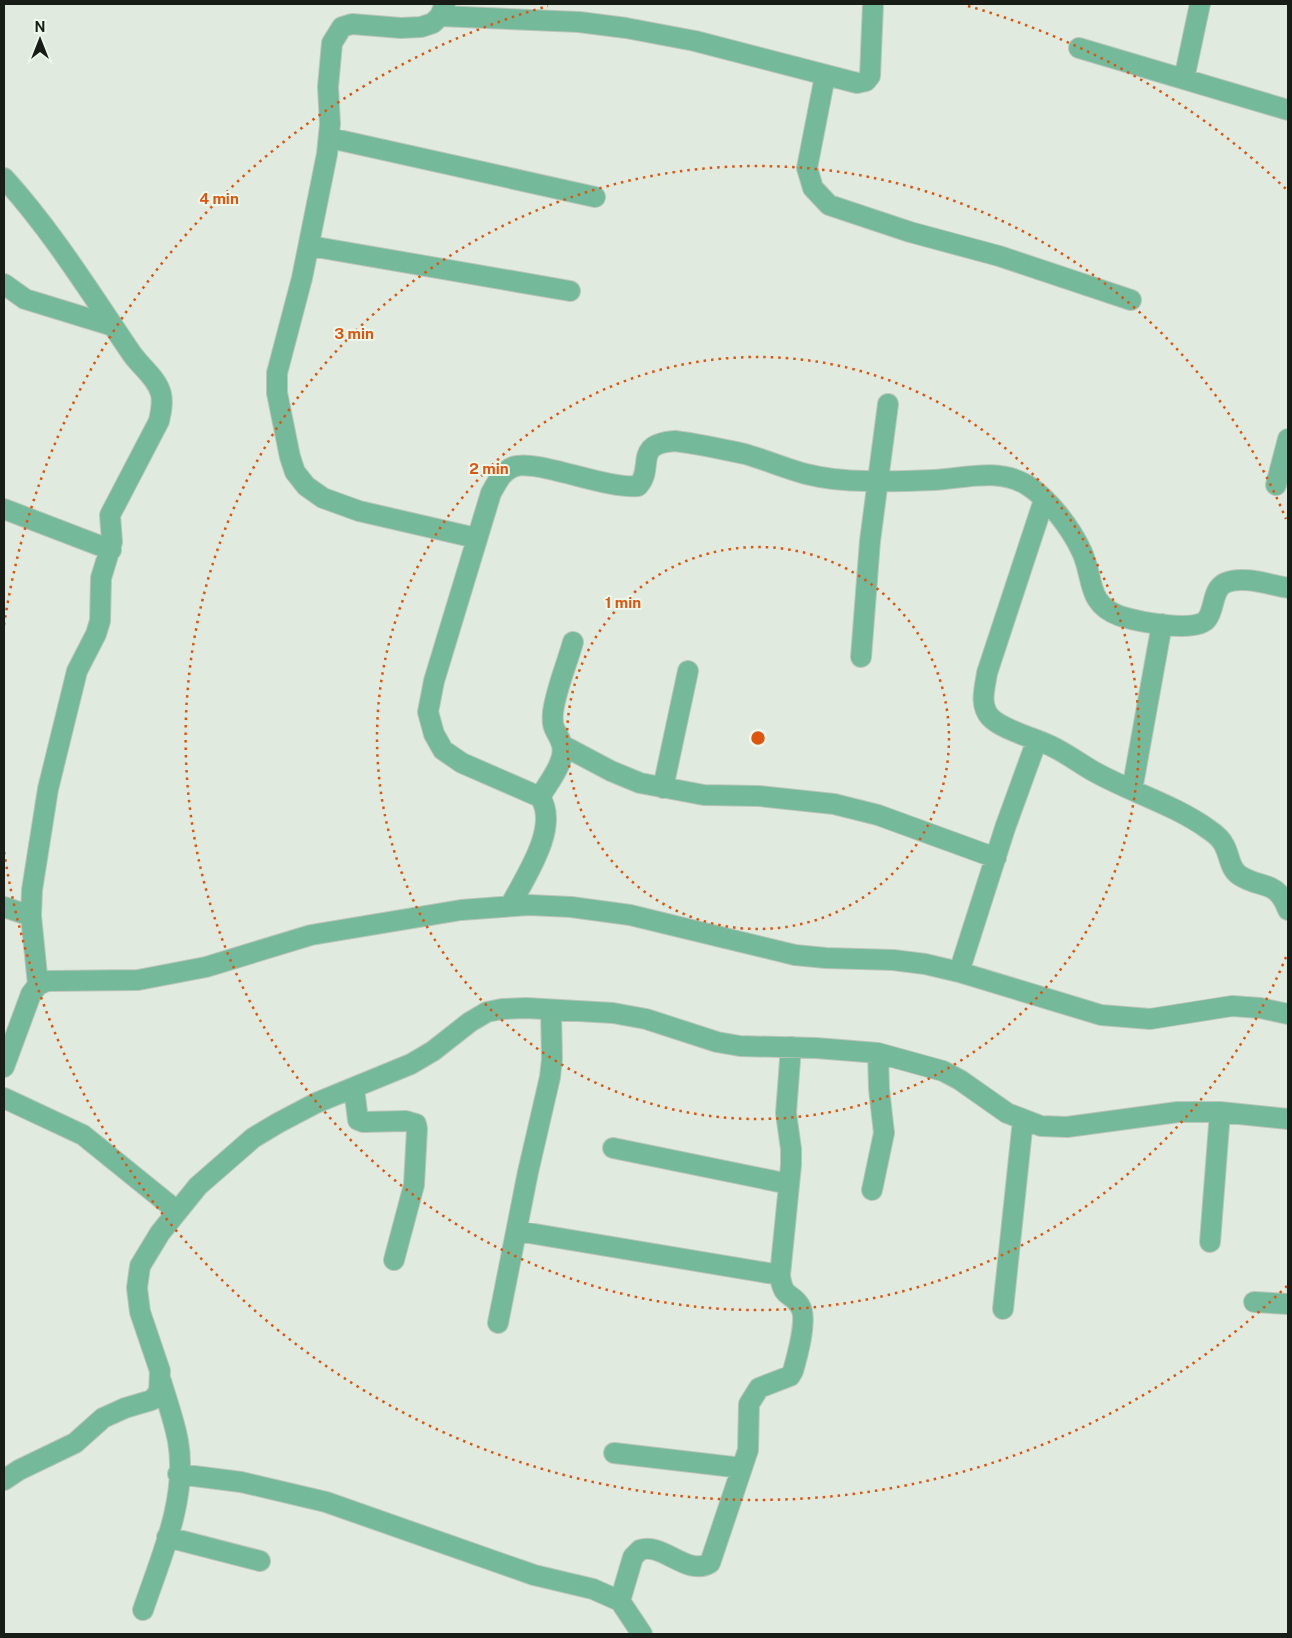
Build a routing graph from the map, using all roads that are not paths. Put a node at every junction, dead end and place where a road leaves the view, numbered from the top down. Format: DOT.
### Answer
graph roads {
  1 [pos="873,4"];
  2 [pos="1200,4"];
  3 [pos="442,10"];
  4 [pos="1079,48"];
  5 [pos="825,76"];
  6 [pos="1184,79"];
  7 [pos="1288,110"];
  8 [pos="330,138"];
  9 [pos="4,178"];
  10 [pos="596,197"];
  11 [pos="310,246"];
  12 [pos="4,284"];
  13 [pos="570,291"];
  14 [pos="1130,300"];
  15 [pos="113,326"];
  16 [pos="888,404"];
  17 [pos="1288,439"];
  18 [pos="878,481"];
  19 [pos="1276,485"];
  20 [pos="1044,500"];
  21 [pos="4,509"];
  22 [pos="476,538"];
  23 [pos="111,550"];
  24 [pos="1288,588"];
  25 [pos="1162,624"];
  26 [pos="573,642"];
  27 [pos="861,656"];
  28 [pos="688,671"];
  29 [pos="1037,740"];
  30 [pos="562,746"];
  31 [pos="663,788"];
  32 [pos="1132,790"];
  33 [pos="540,797"];
  34 [pos="996,858"];
  35 [pos="510,906"];
  36 [pos="4,907"];
  37 [pos="1288,910"];
  38 [pos="31,916"];
  39 [pos="959,972"];
  40 [pos="38,985"];
  41 [pos="551,1010"];
  42 [pos="1288,1014"];
  43 [pos="791,1048"];
  44 [pos="878,1053"];
  45 [pos="4,1067"];
  46 [pos="354,1088"];
  47 [pos="4,1098"];
  48 [pos="1220,1112"];
  49 [pos="1288,1119"];
  50 [pos="1022,1120"];
  51 [pos="613,1148"];
  52 [pos="789,1184"];
  53 [pos="872,1190"];
  54 [pos="177,1211"];
  55 [pos="516,1231"];
  56 [pos="1210,1242"];
  57 [pos="394,1260"];
  58 [pos="780,1275"];
  59 [pos="1254,1302"];
  60 [pos="1288,1304"];
  61 [pos="1003,1309"];
  62 [pos="498,1323"];
  63 [pos="160,1381"];
  64 [pos="614,1453"];
  65 [pos="742,1468"];
  66 [pos="178,1474"];
  67 [pos="4,1480"];
  68 [pos="167,1537"];
  69 [pos="260,1561"];
  70 [pos="620,1601"];
  71 [pos="143,1610"];
  72 [pos="640,1633"];
  1 -- 5 [label="street"];
  2 -- 6 [label="street"];
  3 -- 5 [label="street"];
  3 -- 8 [label="street"];
  4 -- 6 [label="street"];
  5 -- 14 [label="street"];
  6 -- 7 [label="street"];
  8 -- 10 [label="street"];
  8 -- 11 [label="street"];
  9 -- 15 [label="street"];
  11 -- 13 [label="street"];
  11 -- 22 [label="street"];
  12 -- 15 [label="street"];
  15 -- 23 [label="street"];
  16 -- 18 [label="street"];
  17 -- 19 [label="street"];
  18 -- 20 [label="street"];
  18 -- 22 [label="street"];
  18 -- 27 [label="street"];
  20 -- 25 [label="street"];
  20 -- 29 [label="street"];
  21 -- 23 [label="street"];
  22 -- 33 [label="street"];
  23 -- 38 [label="street"];
  24 -- 25 [label="street"];
  25 -- 32 [label="street"];
  26 -- 30 [label="street"];
  28 -- 31 [label="street"];
  29 -- 32 [label="street"];
  29 -- 34 [label="street"];
  30 -- 31 [label="street"];
  30 -- 33 [label="street"];
  31 -- 34 [label="street"];
  32 -- 37 [label="street"];
  33 -- 35 [label="street"];
  34 -- 39 [label="street"];
  35 -- 39 [label="street"];
  35 -- 40 [label="street"];
  36 -- 38 [label="street"];
  38 -- 40 [label="street"];
  39 -- 42 [label="street"];
  40 -- 45 [label="street"];
  41 -- 43 [label="street"];
  41 -- 46 [label="street"];
  41 -- 55 [label="street"];
  43 -- 44 [label="street"];
  43 -- 52 [label="street"];
  44 -- 50 [label="street"];
  44 -- 53 [label="street"];
  46 -- 54 [label="street"];
  46 -- 57 [label="street"];
  47 -- 54 [label="street"];
  48 -- 49 [label="street"];
  48 -- 50 [label="street"];
  48 -- 56 [label="street"];
  50 -- 61 [label="street"];
  51 -- 52 [label="street"];
  52 -- 58 [label="street"];
  54 -- 63 [label="street"];
  55 -- 58 [label="street"];
  55 -- 62 [label="street"];
  58 -- 65 [label="street"];
  59 -- 60 [label="street"];
  63 -- 66 [label="street"];
  63 -- 67 [label="street"];
  64 -- 65 [label="street"];
  65 -- 70 [label="street"];
  66 -- 68 [label="street"];
  66 -- 70 [label="street"];
  68 -- 69 [label="street"];
  68 -- 71 [label="street"];
  70 -- 72 [label="street"];
}
